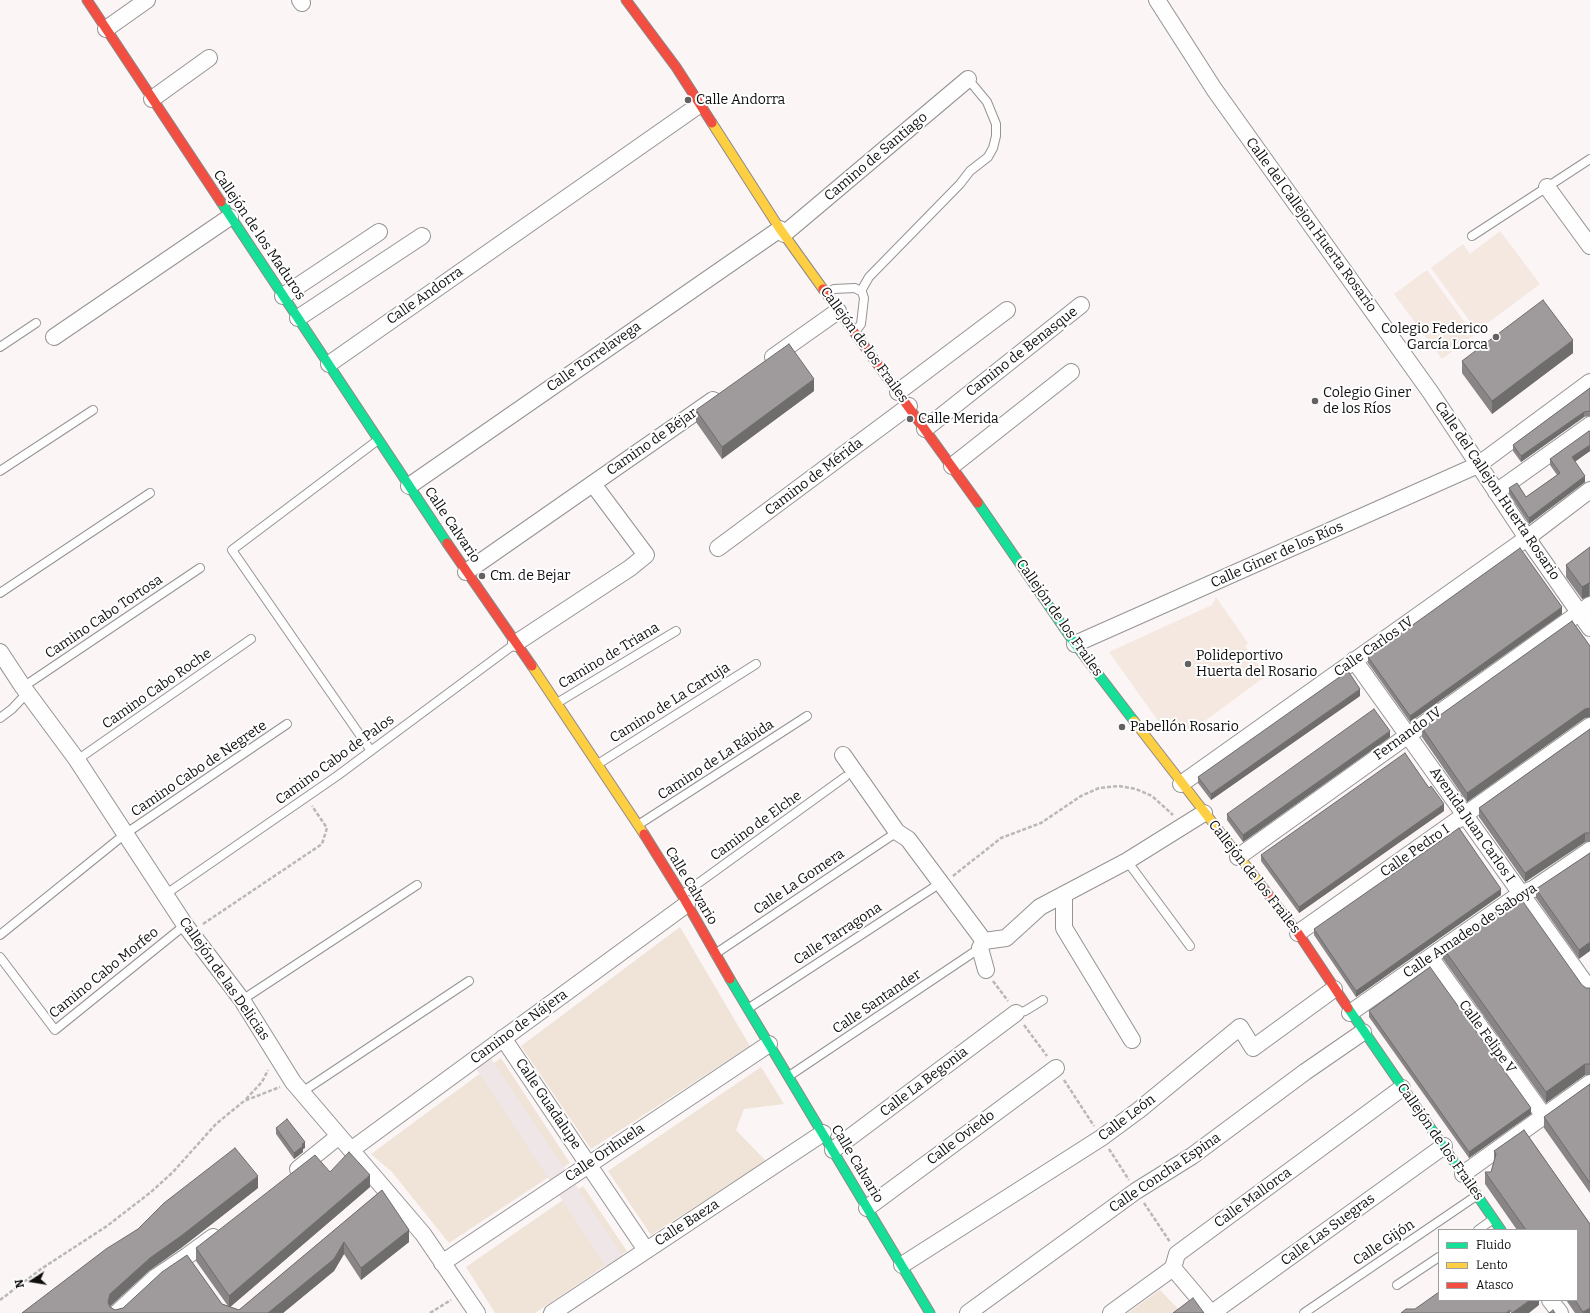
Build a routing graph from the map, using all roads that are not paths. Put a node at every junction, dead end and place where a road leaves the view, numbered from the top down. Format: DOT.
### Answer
graph roads {
  1 [pos="87,0"];
  2 [pos="147,0"];
  3 [pos="626,0"];
  4 [pos="1157,0"];
  5 [pos="106,29"];
  6 [pos="209,58"];
  7 [pos="968,79"];
  8 [pos="152,99"];
  9 [pos="699,105"];
  10 [pos="1590,159"];
  11 [pos="1547,187"];
  12 [pos="230,217"];
  13 [pos="379,232"];
  14 [pos="782,232"];
  15 [pos="422,236"];
  16 [pos="1472,236"];
  17 [pos="1590,246"];
  18 [pos="861,291"];
  19 [pos="826,294"];
  20 [pos="282,296"];
  21 [pos="1081,305"];
  22 [pos="1007,310"];
  23 [pos="838,311"];
  24 [pos="298,318"];
  25 [pos="36,323"];
  26 [pos="854,333"];
  27 [pos="54,337"];
  28 [pos="0,347"];
  29 [pos="329,364"];
  30 [pos="761,366"];
  31 [pos="1071,372"];
  32 [pos="1590,382"];
  33 [pos="898,392"];
  34 [pos="722,393"];
  35 [pos="909,406"];
  36 [pos="92,410"];
  37 [pos="1590,424"];
  38 [pos="925,429"];
  39 [pos="379,439"];
  40 [pos="1478,465"];
  41 [pos="952,466"];
  42 [pos="0,471"];
  43 [pos="593,484"];
  44 [pos="409,486"];
  45 [pos="1590,490"];
  46 [pos="1496,492"];
  47 [pos="150,494"];
  48 [pos="1527,538"];
  49 [pos="718,548"];
  50 [pos="200,568"];
  51 [pos="466,572"];
  52 [pos="0,593"];
  53 [pos="1585,609"];
  54 [pos="1590,628"];
  55 [pos="676,631"];
  56 [pos="251,639"];
  57 [pos="516,643"];
  58 [pos="1076,644"];
  59 [pos="0,652"];
  60 [pos="1354,660"];
  61 [pos="756,664"];
  62 [pos="25,690"];
  63 [pos="556,704"];
  64 [pos="807,716"];
  65 [pos="0,718"];
  66 [pos="287,724"];
  67 [pos="1590,726"];
  68 [pos="1407,734"];
  69 [pos="371,751"];
  70 [pos="843,755"];
  71 [pos="77,760"];
  72 [pos="597,765"];
  73 [pos="845,777"];
  74 [pos="1181,784"];
  75 [pos="1204,813"];
  76 [pos="1464,816"];
  77 [pos="638,825"];
  78 [pos="897,832"];
  79 [pos="125,834"];
  80 [pos="1590,850"];
  81 [pos="1238,857"];
  82 [pos="1127,860"];
  83 [pos="942,882"];
  84 [pos="417,885"];
  85 [pos="166,894"];
  86 [pos="1520,894"];
  87 [pos="1064,896"];
  88 [pos="685,900"];
  89 [pos="188,928"];
  90 [pos="1298,933"];
  91 [pos="0,935"];
  92 [pos="982,945"];
  93 [pos="1190,946"];
  94 [pos="715,954"];
  95 [pos="0,957"];
  96 [pos="1430,957"];
  97 [pos="986,970"];
  98 [pos="470,981"];
  99 [pos="1334,989"];
  100 [pos="1590,990"];
  101 [pos="242,1000"];
  102 [pos="1043,1000"];
  103 [pos="748,1009"];
  104 [pos="1016,1013"];
  105 [pos="1350,1013"];
  106 [pos="1362,1032"];
  107 [pos="503,1038"];
  108 [pos="1132,1040"];
  109 [pos="769,1044"];
  110 [pos="1056,1068"];
  111 [pos="789,1077"];
  112 [pos="1590,1083"];
  113 [pos="298,1087"];
  114 [pos="1402,1088"];
  115 [pos="1544,1116"];
  116 [pos="823,1133"];
  117 [pos="340,1136"];
  118 [pos="1444,1146"];
  119 [pos="351,1150"];
  120 [pos="833,1150"];
  121 [pos="588,1164"];
  122 [pos="1463,1174"];
  123 [pos="284,1180"];
  124 [pos="1478,1195"];
  125 [pos="867,1208"];
  126 [pos="1494,1220"];
  127 [pos="224,1228"];
  128 [pos="1480,1229"];
  129 [pos="1500,1229"];
  130 [pos="646,1250"];
  131 [pos="1438,1258"];
  132 [pos="1175,1261"];
  133 [pos="442,1263"];
  134 [pos="902,1265"];
  135 [pos="1398,1285"];
  136 [pos="117,1313"];
  137 [pos="477,1313"];
  138 [pos="552,1313"];
  139 [pos="930,1313"];
  140 [pos="968,1313"];
  141 [pos="1111,1313"];
  142 [pos="1212,1313"];
  143 [pos="1304,1313"];
  1 -- 5 [label="street, Callejón de los Maduros"];
  2 -- 5 [label="street"];
  3 -- 9 [label="street, Callejón de los Frailes"];
  4 -- 40 [label="street, Calle del Callejon Huerta Rosario"];
  5 -- 8 [label="street, Callejón de los Maduros"];
  6 -- 8 [label="street"];
  7 -- 14 [label="street, Camino de Santiago"];
  7 -- 18 [label="lane"];
  8 -- 12 [label="street, Callejón de los Maduros"];
  9 -- 14 [label="street, Callejón de los Frailes"];
  9 -- 29 [label="street, Calle Andorra"];
  10 -- 11 [label="lane"];
  11 -- 16 [label="lane"];
  11 -- 17 [label="street"];
  12 -- 20 [label="street, Callejón de los Maduros"];
  12 -- 27 [label="street"];
  13 -- 20 [label="street"];
  14 -- 19 [label="street, Callejón de los Frailes"];
  14 -- 44 [label="street, Calle Torrelavega"];
  15 -- 24 [label="street"];
  18 -- 19 [label="lane"];
  18 -- 26 [label="lane"];
  19 -- 23 [label="street, Callejón de los Frailes"];
  20 -- 24 [label="street, Callejón de los Maduros"];
  21 -- 38 [label="street, Camino de Benasque"];
  22 -- 33 [label="street"];
  23 -- 26 [label="street, Callejón de los Frailes"];
  23 -- 30 [label="street"];
  24 -- 29 [label="street, Callejón de los Maduros"];
  25 -- 28 [label="lane"];
  26 -- 33 [label="street, Callejón de los Frailes"];
  29 -- 39 [label="street, Callejón de los Maduros"];
  31 -- 41 [label="street"];
  32 -- 40 [label="street, Calle Giner de los Ríos"];
  33 -- 35 [label="street, Callejón de los Frailes"];
  34 -- 43 [label="street, Camino de Béjar"];
  35 -- 38 [label="street, Callejón de los Frailes"];
  35 -- 49 [label="street, Camino de Mérida"];
  36 -- 42 [label="lane"];
  37 -- 46 [label="street"];
  38 -- 41 [label="street, Callejón de los Frailes"];
  39 -- 44 [label="street, Callejón de los Maduros"];
  39 -- 69 [label="lane"];
  40 -- 46 [label="street, Calle del Callejon Huerta Rosario"];
  40 -- 58 [label="street, Calle Giner de los Ríos"];
  41 -- 58 [label="street, Callejón de los Frailes"];
  43 -- 51 [label="street, Camino de Béjar"];
  43 -- 57 [label="street"];
  44 -- 51 [label="street, Calle Calvario"];
  45 -- 48 [label="street, Calle Carlos IV"];
  46 -- 48 [label="street, Calle del Callejon Huerta Rosario"];
  47 -- 52 [label="lane"];
  48 -- 53 [label="street, Calle del Callejon Huerta Rosario"];
  48 -- 60 [label="street, Calle Carlos IV"];
  50 -- 62 [label="lane, Camino Cabo Tortosa"];
  51 -- 57 [label="street, Calle Calvario"];
  53 -- 54 [label="street, Calle del Callejon Huerta Rosario"];
  53 -- 68 [label="street, Fernando IV"];
  55 -- 63 [label="lane, Camino de Triana"];
  56 -- 71 [label="lane, Camino Cabo Roche"];
  57 -- 63 [label="street, Calle Calvario"];
  57 -- 69 [label="lane, Camino Cabo de Palos"];
  58 -- 74 [label="street, Callejón de los Frailes"];
  59 -- 62 [label="street, Callejón de las Delicias"];
  60 -- 68 [label="street, Avenida Juan Carlos I"];
  60 -- 74 [label="street, Calle Carlos IV"];
  61 -- 72 [label="lane, Camino de La Cartuja"];
  62 -- 65 [label="lane, Camino Cabo Tortosa"];
  62 -- 71 [label="street, Callejón de las Delicias"];
  63 -- 72 [label="street, Calle Calvario"];
  64 -- 77 [label="lane, Camino de La Rábida"];
  66 -- 79 [label="lane, Camino Cabo de Negrete"];
  67 -- 76 [label="street, Calle Pedro I"];
  68 -- 76 [label="street, Avenida Juan Carlos I"];
  68 -- 81 [label="street, Fernando IV"];
  69 -- 85 [label="lane, Camino Cabo de Palos"];
  70 -- 78 [label="street"];
  71 -- 79 [label="street, Callejón de las Delicias"];
  72 -- 77 [label="street, Calle Calvario"];
  73 -- 88 [label="lane, Camino de Elche"];
  74 -- 75 [label="street, Callejón de los Frailes"];
  75 -- 81 [label="street, Callejón de los Frailes"];
  75 -- 82 [label="street"];
  76 -- 86 [label="street, Avenida Juan Carlos I"];
  76 -- 90 [label="street, Calle Pedro I"];
  77 -- 88 [label="street, Calle Calvario"];
  78 -- 83 [label="street"];
  78 -- 94 [label="lane, Calle La Gomera"];
  79 -- 85 [label="street, Callejón de las Delicias"];
  79 -- 91 [label="lane"];
  80 -- 86 [label="street, Calle Amadeo de Saboya"];
  81 -- 90 [label="street, Callejón de los Frailes"];
  82 -- 87 [label="street"];
  82 -- 93 [label="lane"];
  83 -- 92 [label="street"];
  83 -- 103 [label="lane, Calle Tarragona"];
  84 -- 101 [label="lane"];
  85 -- 89 [label="street, Callejón de las Delicias"];
  86 -- 96 [label="street, Calle Amadeo de Saboya"];
  86 -- 100 [label="street, Avenida Juan Carlos I"];
  87 -- 92 [label="street"];
  87 -- 108 [label="street"];
  88 -- 94 [label="street, Calle Calvario"];
  88 -- 107 [label="street, Camino de Nájera"];
  89 -- 95 [label="lane, Camino Cabo Morfeo"];
  89 -- 101 [label="street, Callejón de las Delicias"];
  90 -- 99 [label="street, Callejón de los Frailes"];
  92 -- 97 [label="street"];
  92 -- 111 [label="lane, Calle Santander"];
  94 -- 103 [label="street, Calle Calvario"];
  96 -- 105 [label="street, Calle Amadeo de Saboya"];
  96 -- 115 [label="street, Calle Felipe V"];
  98 -- 113 [label="lane"];
  99 -- 105 [label="street, Callejón de los Frailes"];
  99 -- 134 [label="street, Calle León"];
  101 -- 113 [label="street, Callejón de las Delicias"];
  102 -- 104 [label="lane"];
  103 -- 109 [label="street, Calle Calvario"];
  104 -- 120 [label="street, Calle La Begonia"];
  105 -- 106 [label="street, Callejón de los Frailes"];
  106 -- 114 [label="street, Callejón de los Frailes"];
  106 -- 140 [label="street, Calle Concha Espina"];
  107 -- 119 [label="street, Camino de Nájera"];
  107 -- 121 [label="street, Calle Guadalupe"];
  109 -- 111 [label="street, Calle Calvario"];
  109 -- 121 [label="street, Calle Orihuela"];
  110 -- 125 [label="street, Calle Oviedo"];
  111 -- 116 [label="street, Calle Calvario"];
  112 -- 115 [label="street"];
  113 -- 117 [label="street, Callejón de las Delicias"];
  114 -- 118 [label="street, Callejón de los Frailes"];
  114 -- 132 [label="street, Calle Mallorca"];
  115 -- 122 [label="street"];
  116 -- 120 [label="street, Calle Calvario"];
  116 -- 130 [label="street, Calle Baeza"];
  117 -- 119 [label="street, Callejón de las Delicias"];
  117 -- 123 [label="street"];
  118 -- 122 [label="street, Callejón de los Frailes"];
  118 -- 142 [label="street, Calle Las Suegras"];
  119 -- 133 [label="street, Callejón de las Delicias"];
  120 -- 125 [label="street, Calle Calvario"];
  121 -- 130 [label="street, Calle Guadalupe"];
  121 -- 133 [label="street, Calle Orihuela"];
  122 -- 124 [label="street, Callejón de los Frailes"];
  124 -- 126 [label="street, Callejón de los Frailes"];
  124 -- 143 [label="lane, Calle Gijón"];
  125 -- 134 [label="street, Calle Calvario"];
  126 -- 128 [label="lane"];
  126 -- 129 [label="street, Callejón de los Frailes"];
  127 -- 136 [label="street"];
  130 -- 138 [label="street, Calle Baeza"];
  131 -- 135 [label="lane"];
  132 -- 141 [label="street, Calle Mallorca"];
  132 -- 142 [label="street"];
  133 -- 137 [label="street, Callejón de las Delicias"];
  134 -- 139 [label="street, Calle Calvario"];
}
